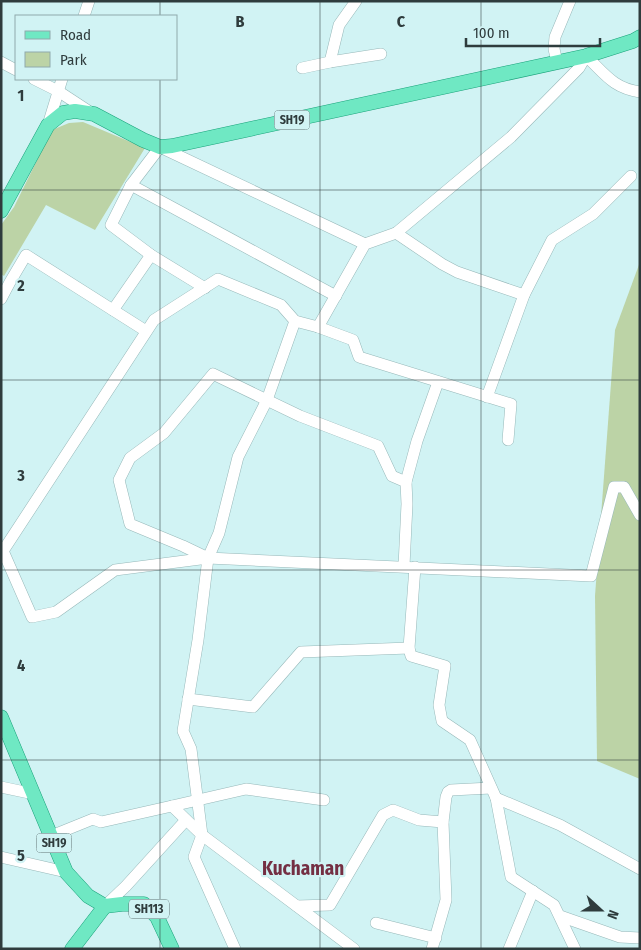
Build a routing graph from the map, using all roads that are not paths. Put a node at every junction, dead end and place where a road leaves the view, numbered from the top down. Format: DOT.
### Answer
graph roads {
  1 [pos="89,1"];
  2 [pos="356,1"];
  3 [pos="570,1"];
  4 [pos="84,15"];
  5 [pos="640,36"];
  6 [pos="381,54"];
  7 [pos="586,56"];
  8 [pos="1,62"];
  9 [pos="330,62"];
  10 [pos="557,62"];
  11 [pos="302,68"];
  12 [pos="15,69"];
  13 [pos="36,80"];
  14 [pos="62,80"];
  15 [pos="58,91"];
  16 [pos="640,92"];
  17 [pos="94,114"];
  18 [pos="48,125"];
  19 [pos="160,147"];
  20 [pos="631,176"];
  21 [pos="131,185"];
  22 [pos="1,211"];
  23 [pos="396,233"];
  24 [pos="365,244"];
  25 [pos="151,255"];
  26 [pos="205,288"];
  27 [pos="524,295"];
  28 [pos="336,296"];
  29 [pos="1,300"];
  30 [pos="113,310"];
  31 [pos="296,322"];
  32 [pos="318,327"];
  33 [pos="146,331"];
  34 [pos="438,382"];
  35 [pos="487,397"];
  36 [pos="267,400"];
  37 [pos="508,440"];
  38 [pos="406,482"];
  39 [pos="640,515"];
  40 [pos="2,551"];
  41 [pos="208,558"];
  42 [pos="409,567"];
  43 [pos="409,648"];
  44 [pos="188,699"];
  45 [pos="1,717"];
  46 [pos="8,746"];
  47 [pos="1,786"];
  48 [pos="494,793"];
  49 [pos="34,794"];
  50 [pos="198,800"];
  51 [pos="324,800"];
  52 [pos="172,806"];
  53 [pos="186,820"];
  54 [pos="443,822"];
  55 [pos="52,836"];
  56 [pos="202,836"];
  57 [pos="1,857"];
  58 [pos="640,869"];
  59 [pos="66,872"];
  60 [pos="533,891"];
  61 [pos="105,906"];
  62 [pos="298,906"];
  63 [pos="560,916"];
  64 [pos="376,923"];
  65 [pos="640,938"];
  66 [pos="434,943"];
  67 [pos="72,949"];
  68 [pos="172,949"];
  69 [pos="235,949"];
  70 [pos="354,949"];
  71 [pos="509,949"];
  72 [pos="575,949"];
  1 -- 4 [label="street"];
  2 -- 9 [label="street"];
  3 -- 10 [label="street"];
  5 -- 7 [label="main road, SH19"];
  6 -- 9 [label="street"];
  7 -- 10 [label="main road, SH19"];
  7 -- 16 [label="street"];
  7 -- 23 [label="street"];
  8 -- 12 [label="street"];
  9 -- 11 [label="street"];
  10 -- 19 [label="main road, SH19"];
  13 -- 15 [label="street"];
  14 -- 15 [label="street"];
  15 -- 17 [label="street"];
  15 -- 18 [label="street"];
  17 -- 18 [label="main road"];
  17 -- 19 [label="main road"];
  18 -- 22 [label="main road"];
  19 -- 21 [label="street"];
  19 -- 24 [label="street"];
  20 -- 27 [label="street"];
  21 -- 25 [label="street"];
  21 -- 28 [label="street"];
  23 -- 24 [label="street"];
  23 -- 27 [label="street"];
  24 -- 28 [label="street"];
  25 -- 26 [label="street"];
  25 -- 30 [label="street"];
  26 -- 31 [label="street"];
  26 -- 33 [label="street"];
  27 -- 35 [label="street"];
  28 -- 32 [label="street"];
  29 -- 30 [label="street"];
  30 -- 33 [label="street"];
  31 -- 32 [label="street"];
  31 -- 36 [label="street"];
  32 -- 34 [label="street"];
  33 -- 40 [label="street"];
  34 -- 35 [label="street"];
  34 -- 38 [label="street"];
  35 -- 37 [label="street"];
  36 -- 38 [label="street"];
  36 -- 41 [label="street"];
  36 -- 41 [label="street"];
  38 -- 42 [label="street"];
  39 -- 42 [label="street"];
  40 -- 41 [label="street"];
  41 -- 42 [label="street"];
  41 -- 44 [label="street"];
  42 -- 43 [label="street"];
  43 -- 44 [label="street"];
  43 -- 48 [label="street"];
  44 -- 50 [label="street"];
  45 -- 46 [label="main road, SH19"];
  46 -- 49 [label="main road, SH19"];
  47 -- 49 [label="street"];
  48 -- 54 [label="street"];
  48 -- 58 [label="street"];
  48 -- 60 [label="street"];
  49 -- 55 [label="main road, SH19"];
  50 -- 51 [label="street"];
  50 -- 52 [label="street"];
  50 -- 56 [label="street"];
  52 -- 53 [label="street"];
  52 -- 55 [label="street"];
  53 -- 56 [label="street"];
  53 -- 61 [label="street"];
  54 -- 62 [label="street"];
  54 -- 66 [label="street"];
  55 -- 59 [label="main road, SH19"];
  56 -- 62 [label="street"];
  56 -- 69 [label="street"];
  57 -- 59 [label="street"];
  59 -- 61 [label="main road, SH19"];
  60 -- 63 [label="street"];
  60 -- 71 [label="street"];
  61 -- 67 [label="main road"];
  61 -- 68 [label="main road, SH113"];
  62 -- 70 [label="street"];
  63 -- 65 [label="street"];
  63 -- 72 [label="street"];
  64 -- 66 [label="street"];
}
